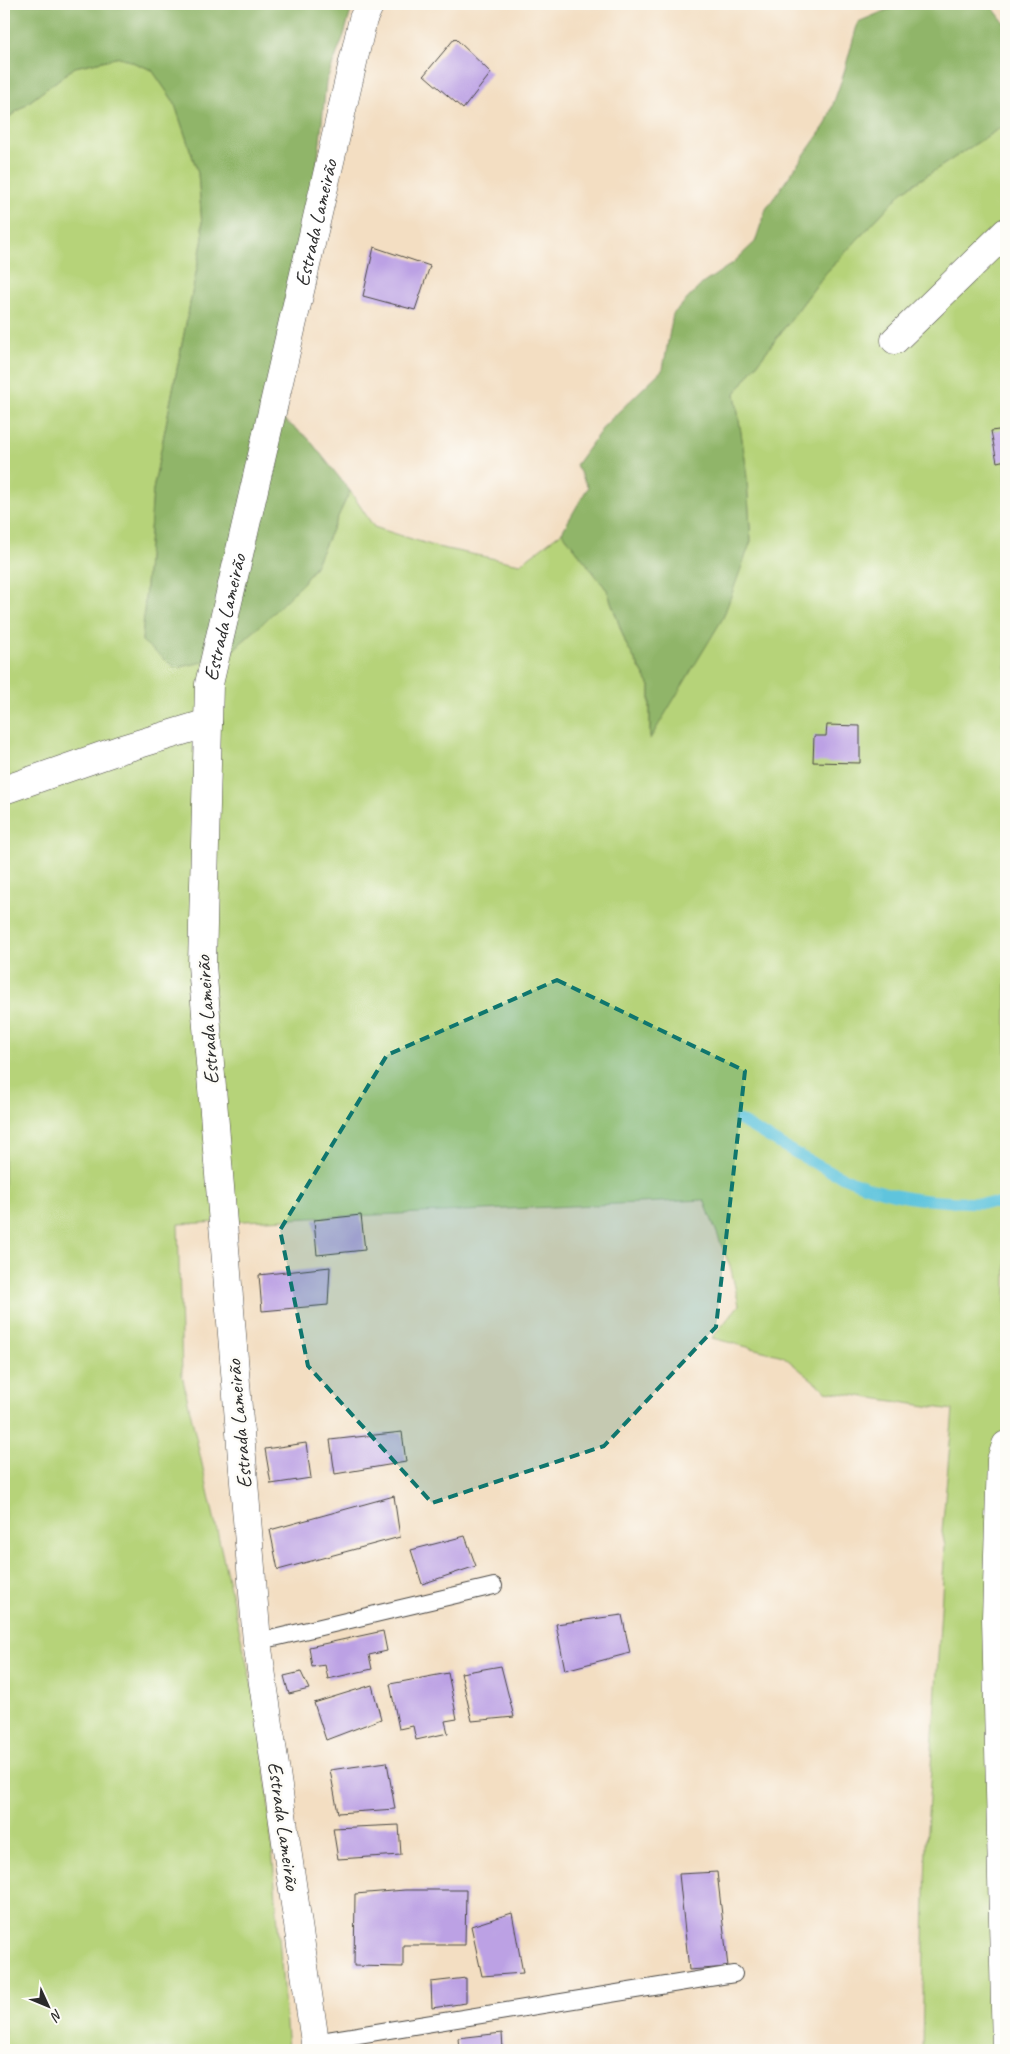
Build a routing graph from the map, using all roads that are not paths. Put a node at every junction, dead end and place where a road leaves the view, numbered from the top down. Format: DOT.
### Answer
graph roads {
  1 [pos="370,4"];
  2 [pos="1006,232"];
  3 [pos="895,340"];
  4 [pos="208,723"];
  5 [pos="4,790"];
  6 [pos="1006,1445"];
  7 [pos="494,1586"];
  8 [pos="1001,1621"];
  9 [pos="257,1642"];
  10 [pos="734,1974"];
  11 [pos="314,2046"];
  12 [pos="1006,2050"];
  1 -- 4 [label="street, Estrada Lameirão"];
  2 -- 3 [label="street"];
  4 -- 5 [label="street"];
  4 -- 9 [label="street, Estrada Lameirão"];
  6 -- 8 [label="street"];
  7 -- 9 [label="lane"];
  8 -- 12 [label="street"];
  9 -- 11 [label="street, Estrada Lameirão"];
  10 -- 11 [label="lane"];
}
